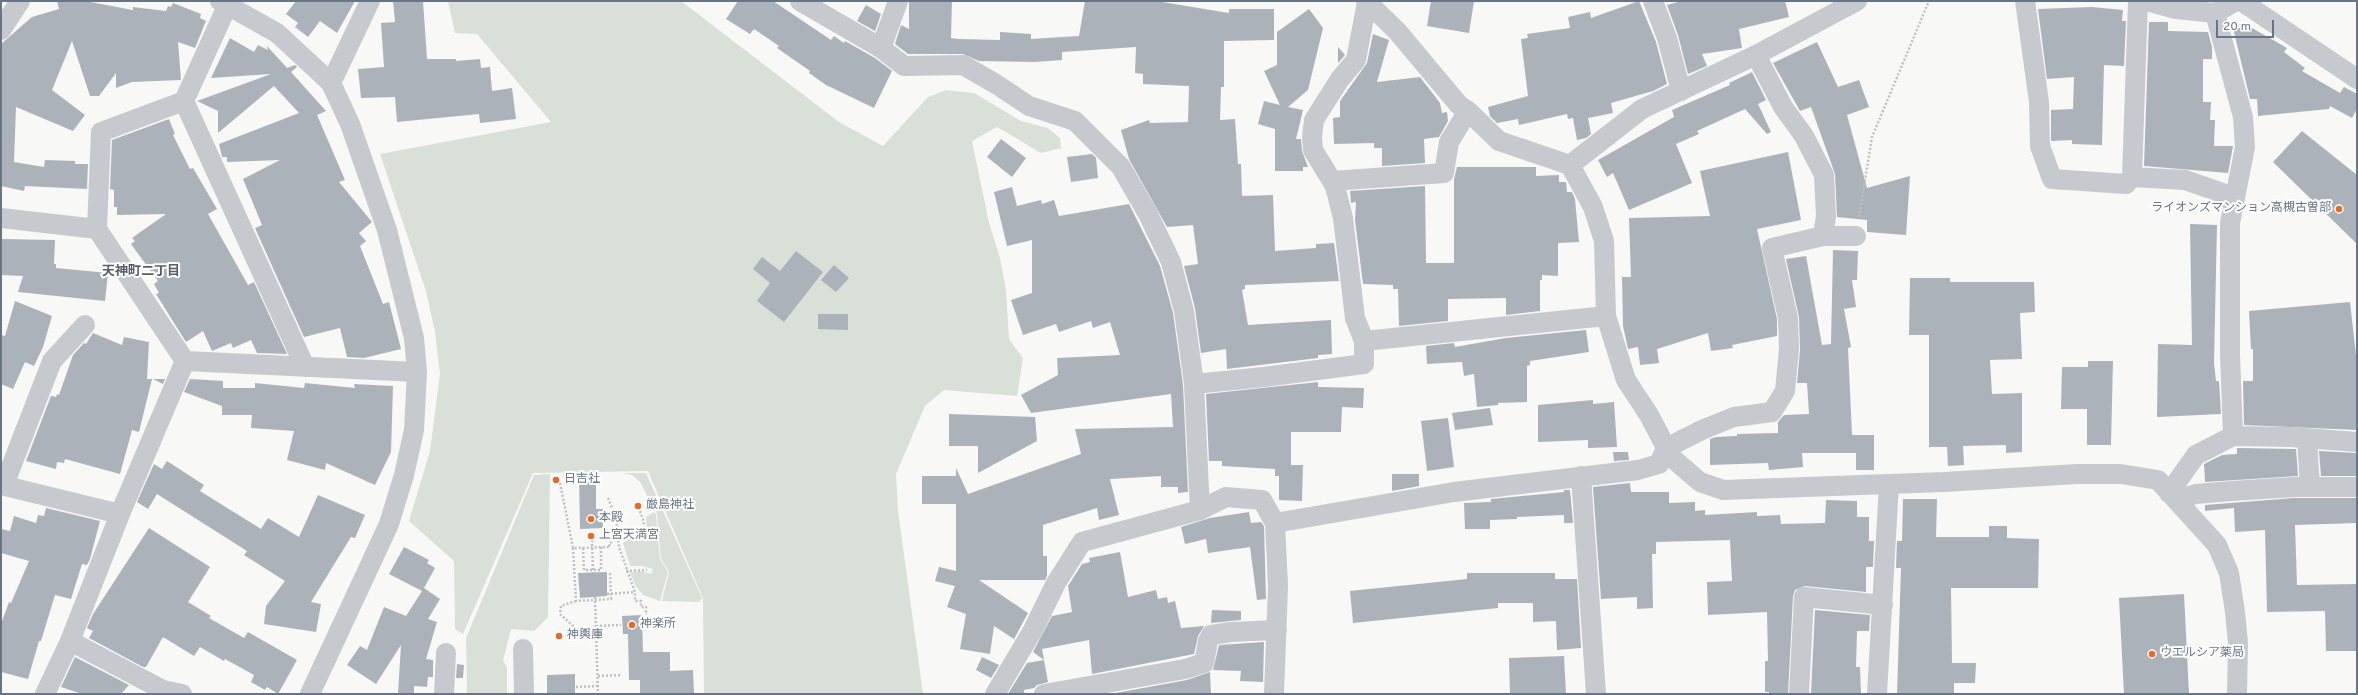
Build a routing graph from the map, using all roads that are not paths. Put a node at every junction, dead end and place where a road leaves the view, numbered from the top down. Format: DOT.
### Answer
graph roads {
  1 [pos="20,1"];
  2 [pos="370,1"];
  3 [pos="800,1"];
  4 [pos="898,1"];
  5 [pos="1653,1"];
  6 [pos="1857,1"];
  7 [pos="2025,1"];
  8 [pos="2138,1"];
  9 [pos="2147,1"];
  10 [pos="2236,1"];
  11 [pos="2241,1"];
  12 [pos="224,2"];
  13 [pos="1367,2"];
  14 [pos="2215,13"];
  15 [pos="1,30"];
  16 [pos="881,48"];
  17 [pos="1756,55"];
  18 [pos="2357,79"];
  19 [pos="331,84"];
  20 [pos="1681,91"];
  21 [pos="184,101"];
  22 [pos="1468,111"];
  23 [pos="1570,165"];
  24 [pos="2132,177"];
  25 [pos="1332,181"];
  26 [pos="2234,197"];
  27 [pos="1,218"];
  28 [pos="97,229"];
  29 [pos="1823,236"];
  30 [pos="1856,236"];
  31 [pos="1606,316"];
  32 [pos="85,325"];
  33 [pos="1364,341"];
  34 [pos="185,361"];
  35 [pos="305,367"];
  36 [pos="417,372"];
  37 [pos="1194,384"];
  38 [pos="2233,436"];
  39 [pos="2308,439"];
  40 [pos="2357,442"];
  41 [pos="1666,448"];
  42 [pos="1581,476"];
  43 [pos="1889,484"];
  44 [pos="2,485"];
  45 [pos="2310,487"];
  46 [pos="2355,487"];
  47 [pos="2173,496"];
  48 [pos="1200,510"];
  49 [pos="120,514"];
  50 [pos="1275,523"];
  51 [pos="1883,605"];
  52 [pos="1277,630"];
  53 [pos="70,641"];
  54 [pos="523,649"];
  55 [pos="446,653"];
  56 [pos="1070,692"];
  57 [pos="45,694"];
  58 [pos="182,694"];
  59 [pos="310,694"];
  60 [pos="444,694"];
  61 [pos="524,694"];
  62 [pos="995,694"];
  63 [pos="1044,694"];
  64 [pos="1274,694"];
  65 [pos="1596,694"];
  66 [pos="1799,694"];
  67 [pos="1877,694"];
  68 [pos="2237,694"];
  1 -- 15 [label="street"];
  2 -- 19 [label="street"];
  3 -- 16 [label="street"];
  4 -- 16 [label="street"];
  5 -- 20 [label="street"];
  6 -- 17 [label="street"];
  7 -- 24 [label="street"];
  8 -- 24 [label="street"];
  9 -- 14 [label="street"];
  10 -- 14 [label="street"];
  11 -- 18 [label="street"];
  12 -- 19 [label="street"];
  12 -- 21 [label="street"];
  13 -- 22 [label="street"];
  13 -- 25 [label="street"];
  14 -- 26 [label="street"];
  16 -- 37 [label="street"];
  17 -- 20 [label="street"];
  17 -- 29 [label="street"];
  19 -- 36 [label="street"];
  20 -- 23 [label="street"];
  21 -- 28 [label="street"];
  21 -- 35 [label="street"];
  22 -- 23 [label="street"];
  22 -- 25 [label="street"];
  23 -- 31 [label="street"];
  24 -- 26 [label="street"];
  25 -- 33 [label="street"];
  26 -- 38 [label="street"];
  27 -- 28 [label="street"];
  28 -- 34 [label="street"];
  29 -- 30 [label="street"];
  29 -- 41 [label="street"];
  31 -- 33 [label="street"];
  31 -- 41 [label="street"];
  32 -- 44 [label="street"];
  33 -- 37 [label="street"];
  34 -- 35 [label="street"];
  34 -- 49 [label="street"];
  35 -- 36 [label="street"];
  36 -- 59 [label="street"];
  37 -- 48 [label="street"];
  38 -- 39 [label="street"];
  38 -- 47 [label="street"];
  39 -- 40 [label="street"];
  39 -- 45 [label="street"];
  41 -- 42 [label="street"];
  41 -- 43 [label="street"];
  42 -- 50 [label="street"];
  42 -- 65 [label="street"];
  43 -- 47 [label="street"];
  43 -- 51 [label="street"];
  44 -- 49 [label="street"];
  45 -- 46 [label="street"];
  45 -- 47 [label="street"];
  47 -- 68 [label="street"];
  48 -- 50 [label="street"];
  48 -- 62 [label="street"];
  49 -- 53 [label="street"];
  50 -- 52 [label="street"];
  51 -- 66 [label="street"];
  51 -- 67 [label="street"];
  52 -- 56 [label="street"];
  52 -- 64 [label="street"];
  53 -- 57 [label="street"];
  53 -- 58 [label="street"];
  54 -- 61 [label="street"];
  55 -- 60 [label="street"];
  56 -- 63 [label="street"];
}
